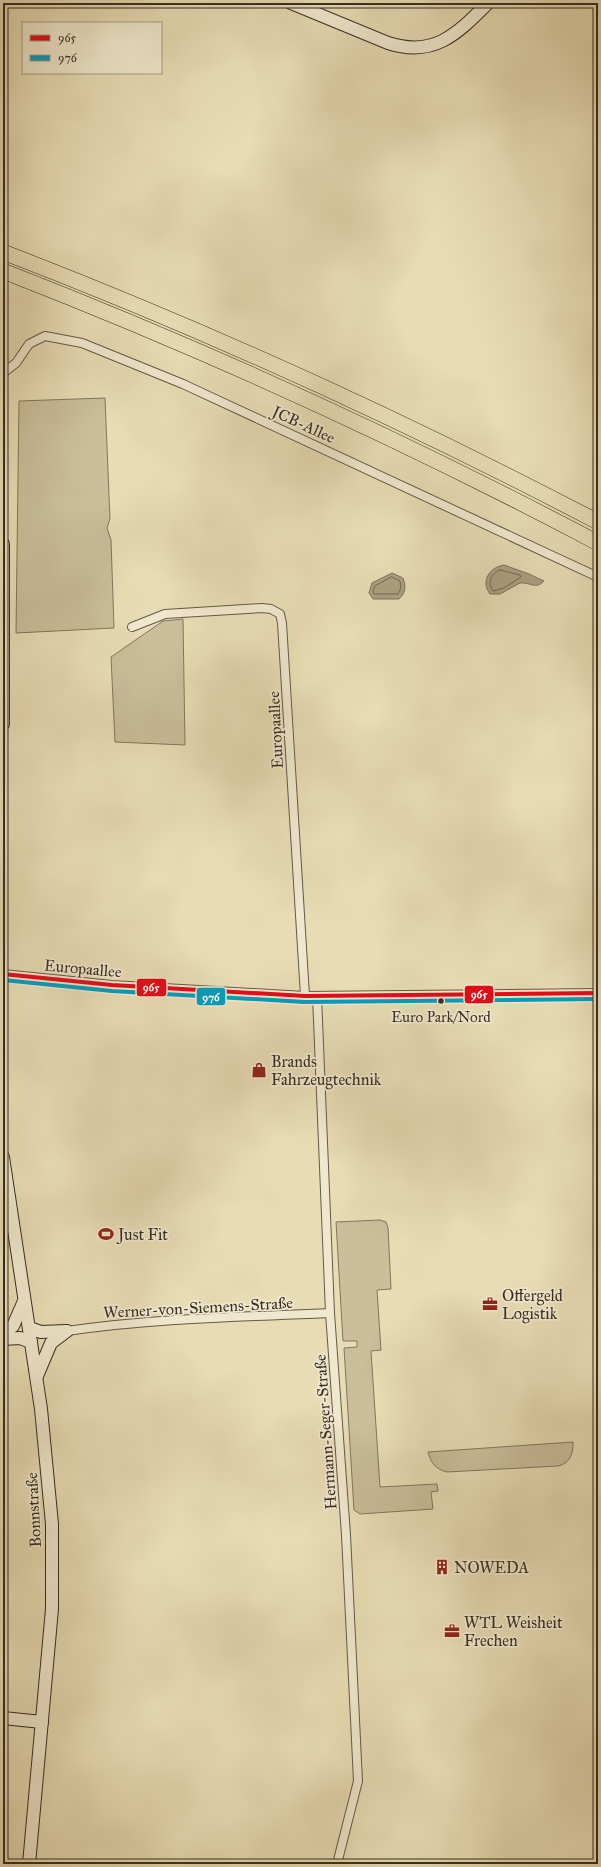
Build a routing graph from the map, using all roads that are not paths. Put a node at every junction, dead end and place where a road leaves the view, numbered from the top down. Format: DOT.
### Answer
graph roads {
  1 [pos="291,3"];
  2 [pos="488,3"];
  3 [pos="3,252"];
  4 [pos="3,271"];
  5 [pos="3,373"];
  6 [pos="598,522"];
  7 [pos="598,542"];
  8 [pos="3,544"];
  9 [pos="598,576"];
  10 [pos="132,627"];
  11 [pos="3,724"];
  12 [pos="3,974"];
  13 [pos="598,992"];
  14 [pos="305,996"];
  15 [pos="317,996"];
  16 [pos="3,1157"];
  17 [pos="24,1300"];
  18 [pos="330,1313"];
  19 [pos="29,1328"];
  20 [pos="67,1331"];
  21 [pos="3,1334"];
  22 [pos="3,1339"];
  23 [pos="31,1342"];
  24 [pos="36,1378"];
  25 [pos="3,1718"];
  26 [pos="42,1722"];
  27 [pos="29,1864"];
  28 [pos="337,1864"];
  1 -- 2 [label="main road"];
  3 -- 6 [label="highway"];
  4 -- 7 [label="highway"];
  5 -- 9 [label="street, JCB-Allee"];
  8 -- 11 [label="main road"];
  10 -- 14 [label="street, Europaallee"];
  12 -- 14 [label="street, Europaallee"];
  13 -- 15 [label="street, Europaallee"];
  14 -- 15 [label="street, Europaallee"];
  15 -- 18 [label="street, Hermann-Seger-Straße"];
  16 -- 17 [label="main road, Bonnstraße"];
  17 -- 19 [label="main road, Bonnstraße"];
  17 -- 21 [label="main road"];
  18 -- 20 [label="street, Werner-von-Siemens-Straße"];
  18 -- 28 [label="street, Hermann-Seger-Straße"];
  19 -- 20 [label="main road"];
  19 -- 23 [label="main road, Bonnstraße"];
  20 -- 24 [label="main road"];
  22 -- 23 [label="main road"];
  23 -- 24 [label="main road, Bonnstraße"];
  24 -- 26 [label="main road, Bonnstraße"];
  25 -- 26 [label="main road"];
  26 -- 27 [label="main road, Bonnstraße"];
}
